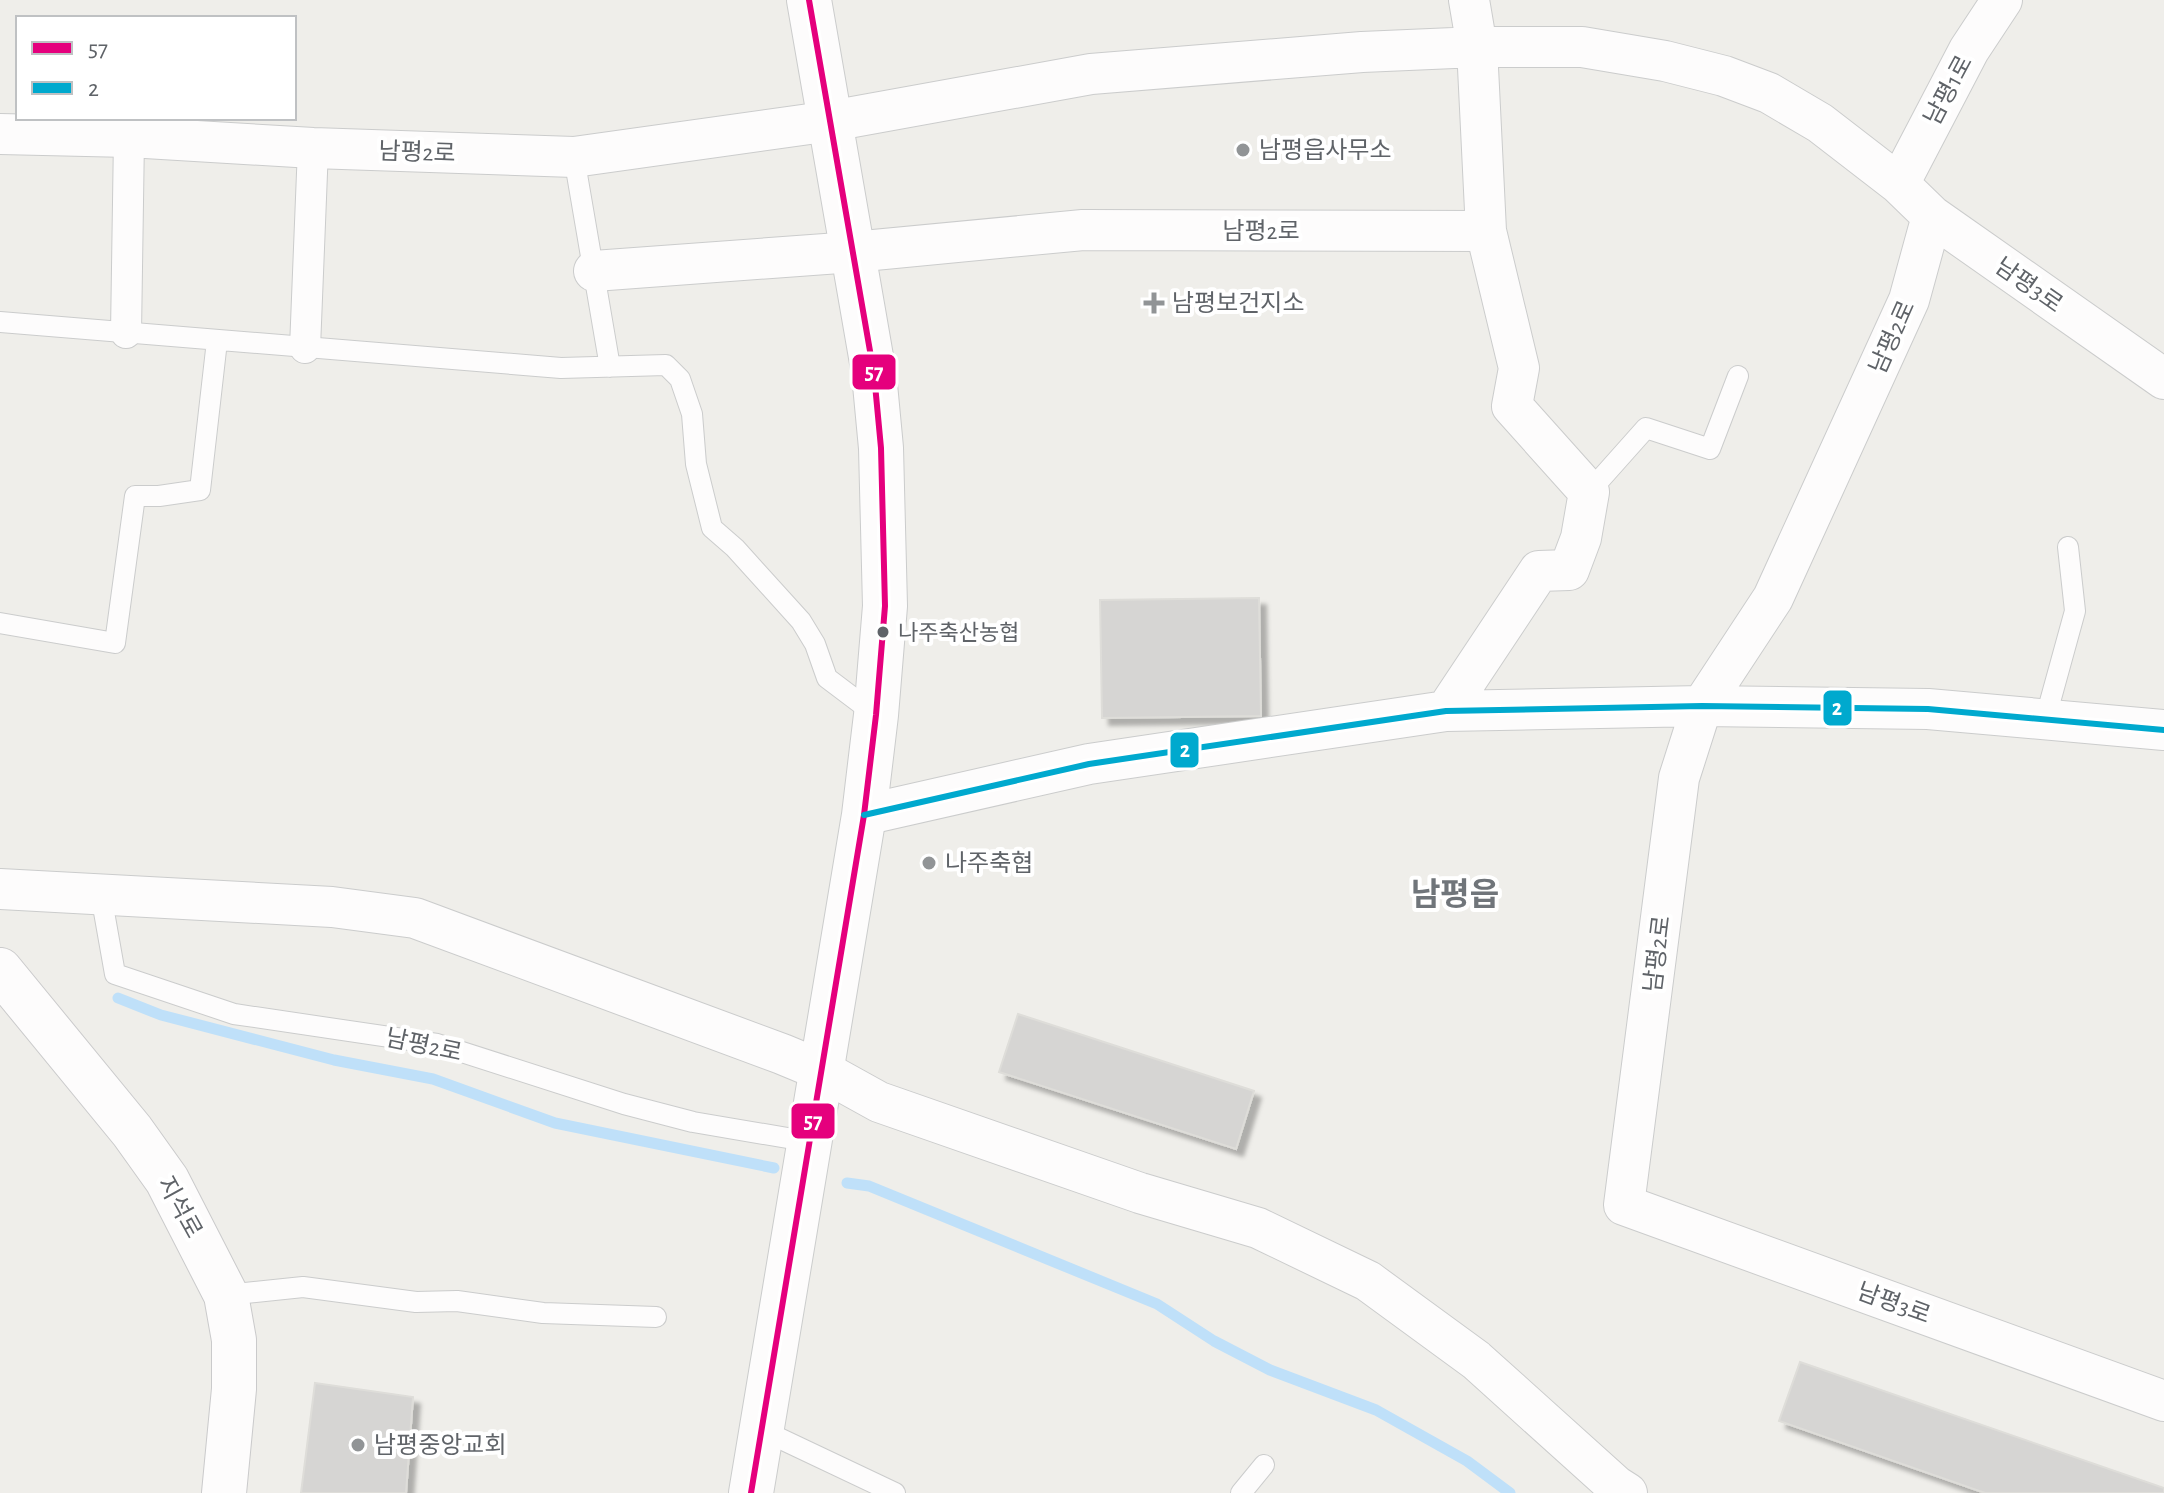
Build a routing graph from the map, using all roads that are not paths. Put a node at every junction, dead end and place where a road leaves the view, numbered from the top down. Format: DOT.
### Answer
graph roads {
  1 [pos="809,0"];
  2 [pos="1469,0"];
  3 [pos="2002,0"];
  4 [pos="1477,47"];
  5 [pos="831,121"];
  6 [pos="0,134"];
  7 [pos="129,137"];
  8 [pos="313,148"];
  9 [pos="574,157"];
  10 [pos="1899,184"];
  11 [pos="1932,216"];
  12 [pos="1486,231"];
  13 [pos="853,252"];
  14 [pos="594,271"];
  15 [pos="0,322"];
  16 [pos="126,333"];
  17 [pos="217,341"];
  18 [pos="305,348"];
  19 [pos="610,367"];
  20 [pos="1738,376"];
  21 [pos="2164,379"];
  22 [pos="1589,492"];
  23 [pos="2068,547"];
  24 [pos="0,623"];
  25 [pos="1702,706"];
  26 [pos="1446,711"];
  27 [pos="876,715"];
  28 [pos="2045,720"];
  29 [pos="2164,730"];
  30 [pos="864,815"];
  31 [pos="0,889"];
  32 [pos="101,895"];
  33 [pos="0,970"];
  34 [pos="823,1071"];
  35 [pos="811,1142"];
  36 [pos="1624,1205"];
  37 [pos="226,1295"];
  38 [pos="656,1317"];
  39 [pos="2164,1401"];
  40 [pos="762,1430"];
  41 [pos="1264,1465"];
  42 [pos="224,1493"];
  43 [pos="751,1493"];
  44 [pos="895,1493"];
  45 [pos="1241,1493"];
  46 [pos="1627,1493"];
  1 -- 5 [label="street"];
  2 -- 4 [label="street"];
  3 -- 10 [label="street, 남평1로"];
  4 -- 5 [label="street, 남평2로"];
  4 -- 10 [label="street, 남평2로"];
  4 -- 12 [label="street"];
  5 -- 9 [label="street, 남평2로"];
  5 -- 13 [label="street"];
  6 -- 7 [label="street, 남평2로"];
  7 -- 8 [label="street, 남평2로"];
  7 -- 16 [label="street"];
  8 -- 9 [label="street, 남평2로"];
  8 -- 18 [label="street"];
  9 -- 14 [label="lane"];
  10 -- 11 [label="street, 남평3로"];
  11 -- 21 [label="street, 남평3로"];
  11 -- 25 [label="street, 남평2로"];
  12 -- 13 [label="street, 남평2로"];
  12 -- 22 [label="street"];
  13 -- 14 [label="street, 남평2로"];
  13 -- 27 [label="street"];
  14 -- 19 [label="lane"];
  15 -- 16 [label="lane"];
  16 -- 17 [label="lane"];
  17 -- 18 [label="lane"];
  17 -- 24 [label="lane"];
  18 -- 19 [label="lane"];
  19 -- 27 [label="lane"];
  20 -- 22 [label="lane"];
  22 -- 26 [label="street"];
  23 -- 28 [label="lane"];
  25 -- 26 [label="street"];
  25 -- 28 [label="street"];
  25 -- 36 [label="street, 남평2로"];
  26 -- 30 [label="street"];
  27 -- 30 [label="street"];
  28 -- 29 [label="street"];
  30 -- 34 [label="street"];
  31 -- 32 [label="street"];
  32 -- 34 [label="street"];
  32 -- 35 [label="lane, 남평2로"];
  33 -- 37 [label="street, 지석로"];
  34 -- 35 [label="street"];
  34 -- 46 [label="street"];
  35 -- 40 [label="street"];
  36 -- 39 [label="street, 남평3로"];
  37 -- 38 [label="lane"];
  37 -- 42 [label="street, 지석로"];
  40 -- 43 [label="street"];
  40 -- 44 [label="lane"];
  41 -- 45 [label="lane"];
}
